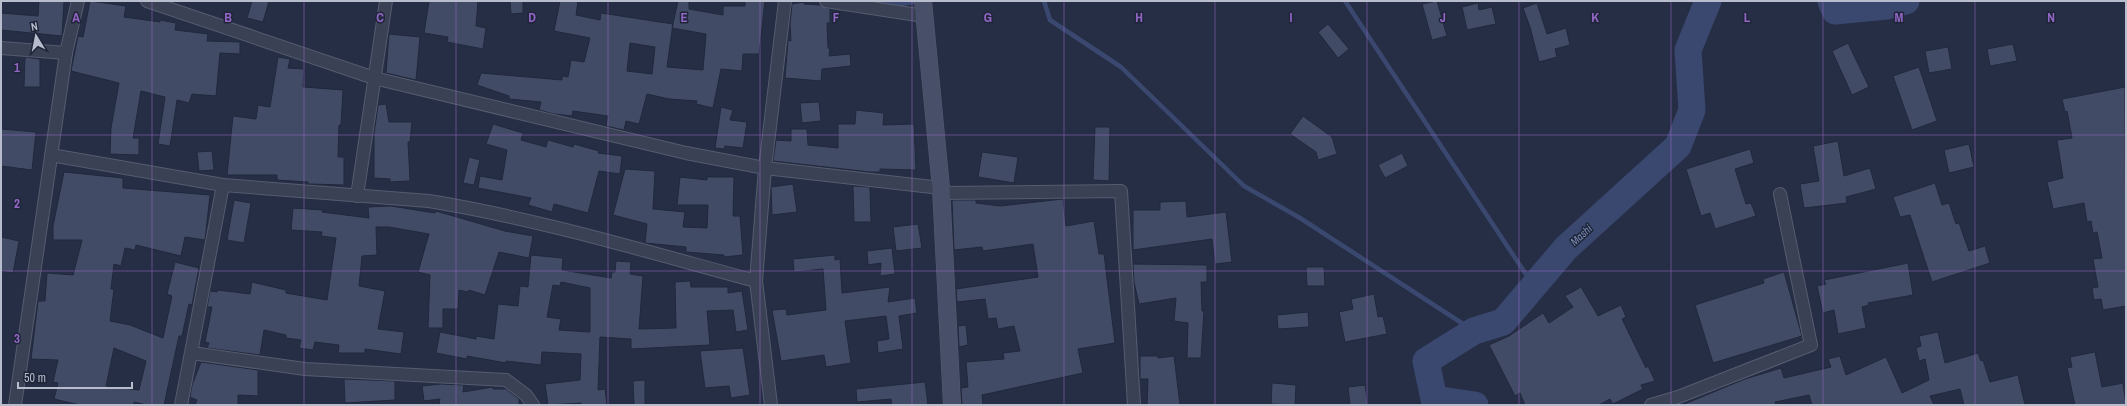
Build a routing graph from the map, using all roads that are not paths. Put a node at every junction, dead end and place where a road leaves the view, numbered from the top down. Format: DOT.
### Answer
graph roads {
  1 [pos="78,1"];
  2 [pos="147,1"];
  3 [pos="386,1"];
  4 [pos="785,1"];
  5 [pos="826,1"];
  6 [pos="923,8"];
  7 [pos="1,48"];
  8 [pos="66,53"];
  9 [pos="374,78"];
  10 [pos="51,155"];
  11 [pos="765,168"];
  12 [pos="223,185"];
  13 [pos="941,191"];
  14 [pos="1780,194"];
  15 [pos="357,196"];
  16 [pos="756,281"];
  17 [pos="192,352"];
  18 [pos="1679,401"];
  19 [pos="15,405"];
  20 [pos="181,405"];
  21 [pos="534,405"];
  22 [pos="771,405"];
  23 [pos="952,405"];
  24 [pos="1134,405"];
  25 [pos="1651,405"];
  1 -- 8 [label="street"];
  2 -- 9 [label="street"];
  3 -- 9 [label="street"];
  4 -- 11 [label="street"];
  5 -- 6 [label="street"];
  6 -- 13 [label="street"];
  7 -- 8 [label="street"];
  8 -- 10 [label="street"];
  9 -- 11 [label="street"];
  9 -- 15 [label="street"];
  10 -- 12 [label="street"];
  10 -- 19 [label="street"];
  11 -- 13 [label="street"];
  11 -- 16 [label="street"];
  12 -- 15 [label="street"];
  12 -- 17 [label="street"];
  13 -- 23 [label="street"];
  13 -- 24 [label="street"];
  14 -- 18 [label="street"];
  15 -- 16 [label="street"];
  16 -- 22 [label="street"];
  17 -- 20 [label="street"];
  17 -- 21 [label="street"];
  18 -- 25 [label="street"];
}
